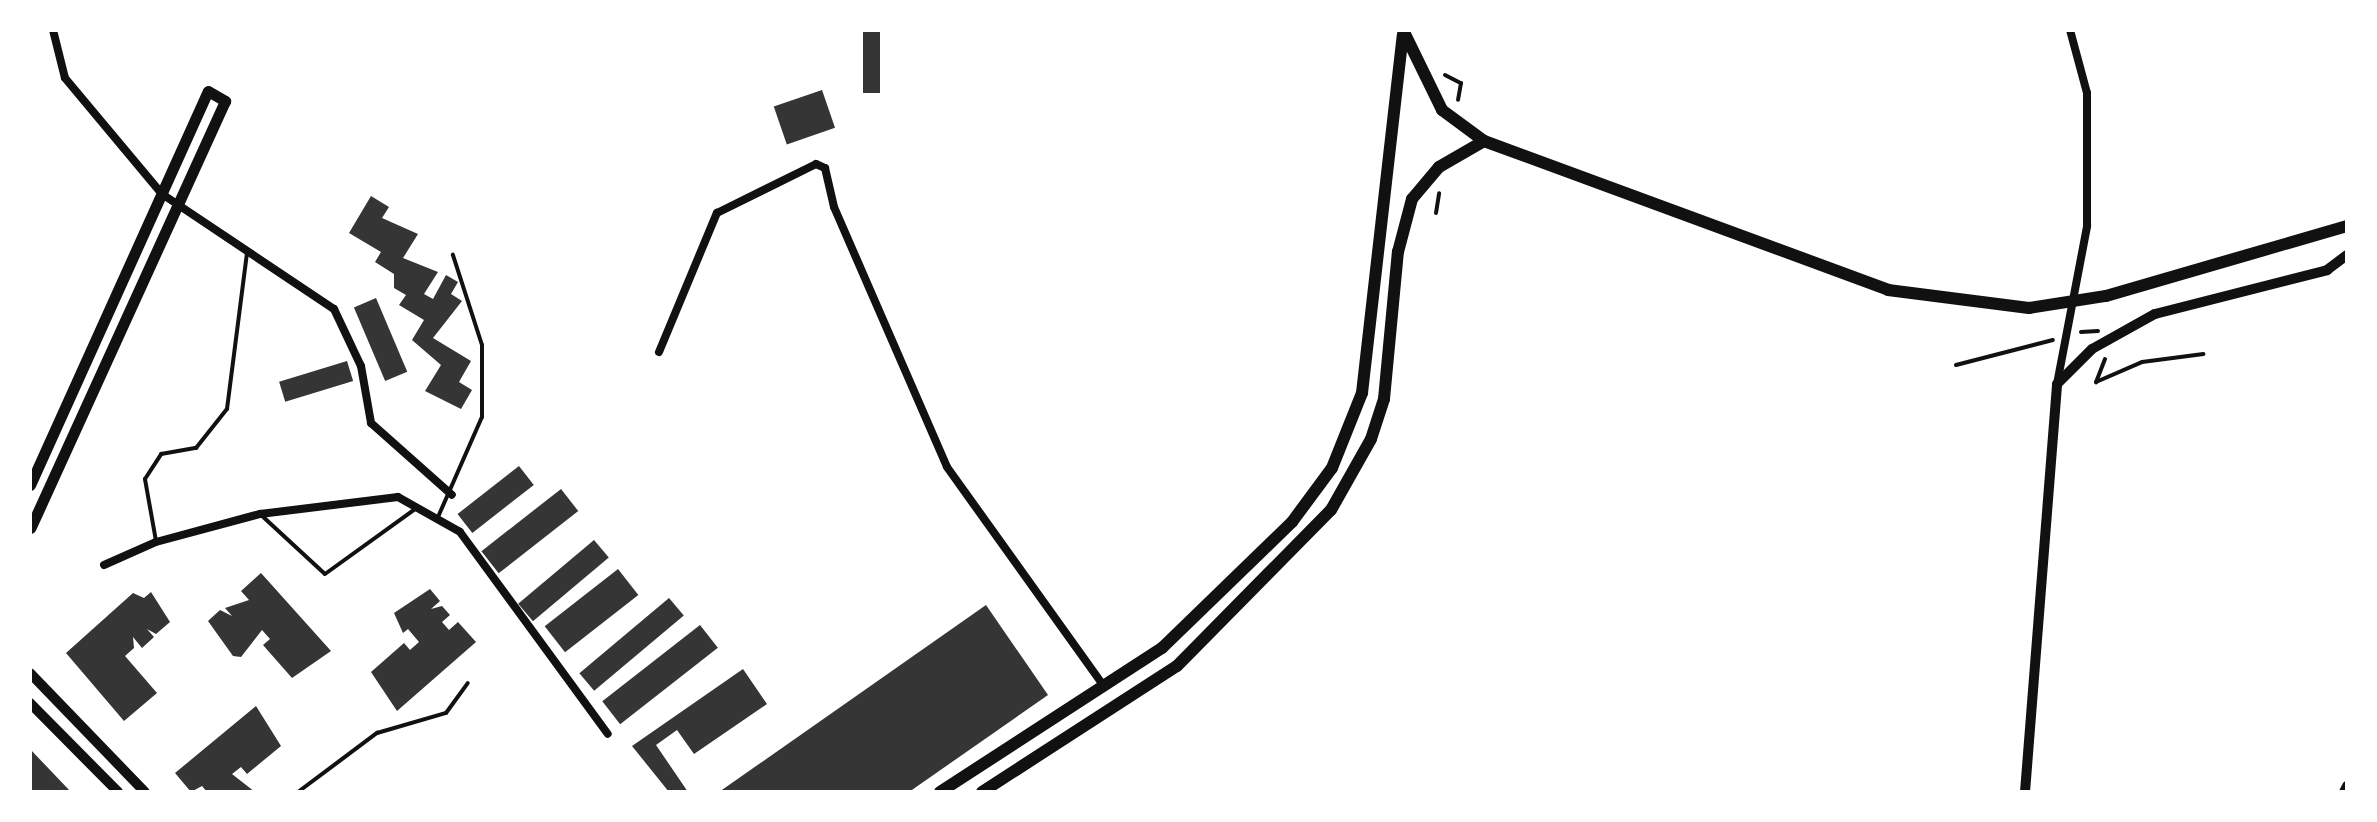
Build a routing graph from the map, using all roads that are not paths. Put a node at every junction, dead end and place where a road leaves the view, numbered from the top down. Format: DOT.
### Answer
graph roads {
  1 [pos="54,30"];
  2 [pos="2070,30"];
  3 [pos="1403,31"];
  4 [pos="1484,142"];
  5 [pos="162,194"];
  6 [pos="30,205"];
  7 [pos="177,207"];
  8 [pos="30,215"];
  9 [pos="2347,226"];
  10 [pos="247,254"];
  11 [pos="454,254"];
  12 [pos="2347,255"];
  13 [pos="659,352"];
  14 [pos="2056,384"];
  15 [pos="30,485"];
  16 [pos="452,495"];
  17 [pos="418,506"];
  18 [pos="260,514"];
  19 [pos="438,517"];
  20 [pos="30,528"];
  21 [pos="156,542"];
  22 [pos="104,565"];
  23 [pos="30,673"];
  24 [pos="468,683"];
  25 [pos="1104,686"];
  26 [pos="30,703"];
  27 [pos="608,734"];
  28 [pos="118,792"];
  29 [pos="145,792"];
  30 [pos="298,792"];
  31 [pos="940,792"];
  32 [pos="982,792"];
  33 [pos="2026,792"];
  1 -- 5 [label="street"];
  2 -- 14 [label="street"];
  3 -- 4 [label="main road"];
  3 -- 25 [label="main road"];
  4 -- 9 [label="main road"];
  4 -- 32 [label="main road"];
  5 -- 7 [label="street"];
  5 -- 7 [label="main road"];
  5 -- 15 [label="main road"];
  6 -- 8 [label="lane"];
  7 -- 10 [label="street"];
  7 -- 20 [label="main road"];
  10 -- 16 [label="street"];
  10 -- 21 [label="lane"];
  11 -- 16 [label="lane"];
  12 -- 14 [label="street"];
  13 -- 25 [label="street"];
  14 -- 33 [label="street"];
  16 -- 19 [label="lane"];
  17 -- 18 [label="street"];
  17 -- 18 [label="lane"];
  17 -- 19 [label="street"];
  18 -- 21 [label="street"];
  19 -- 27 [label="street"];
  21 -- 22 [label="street"];
  23 -- 29 [label="street"];
  24 -- 30 [label="lane"];
  25 -- 31 [label="main road"];
  26 -- 28 [label="street"];
}
